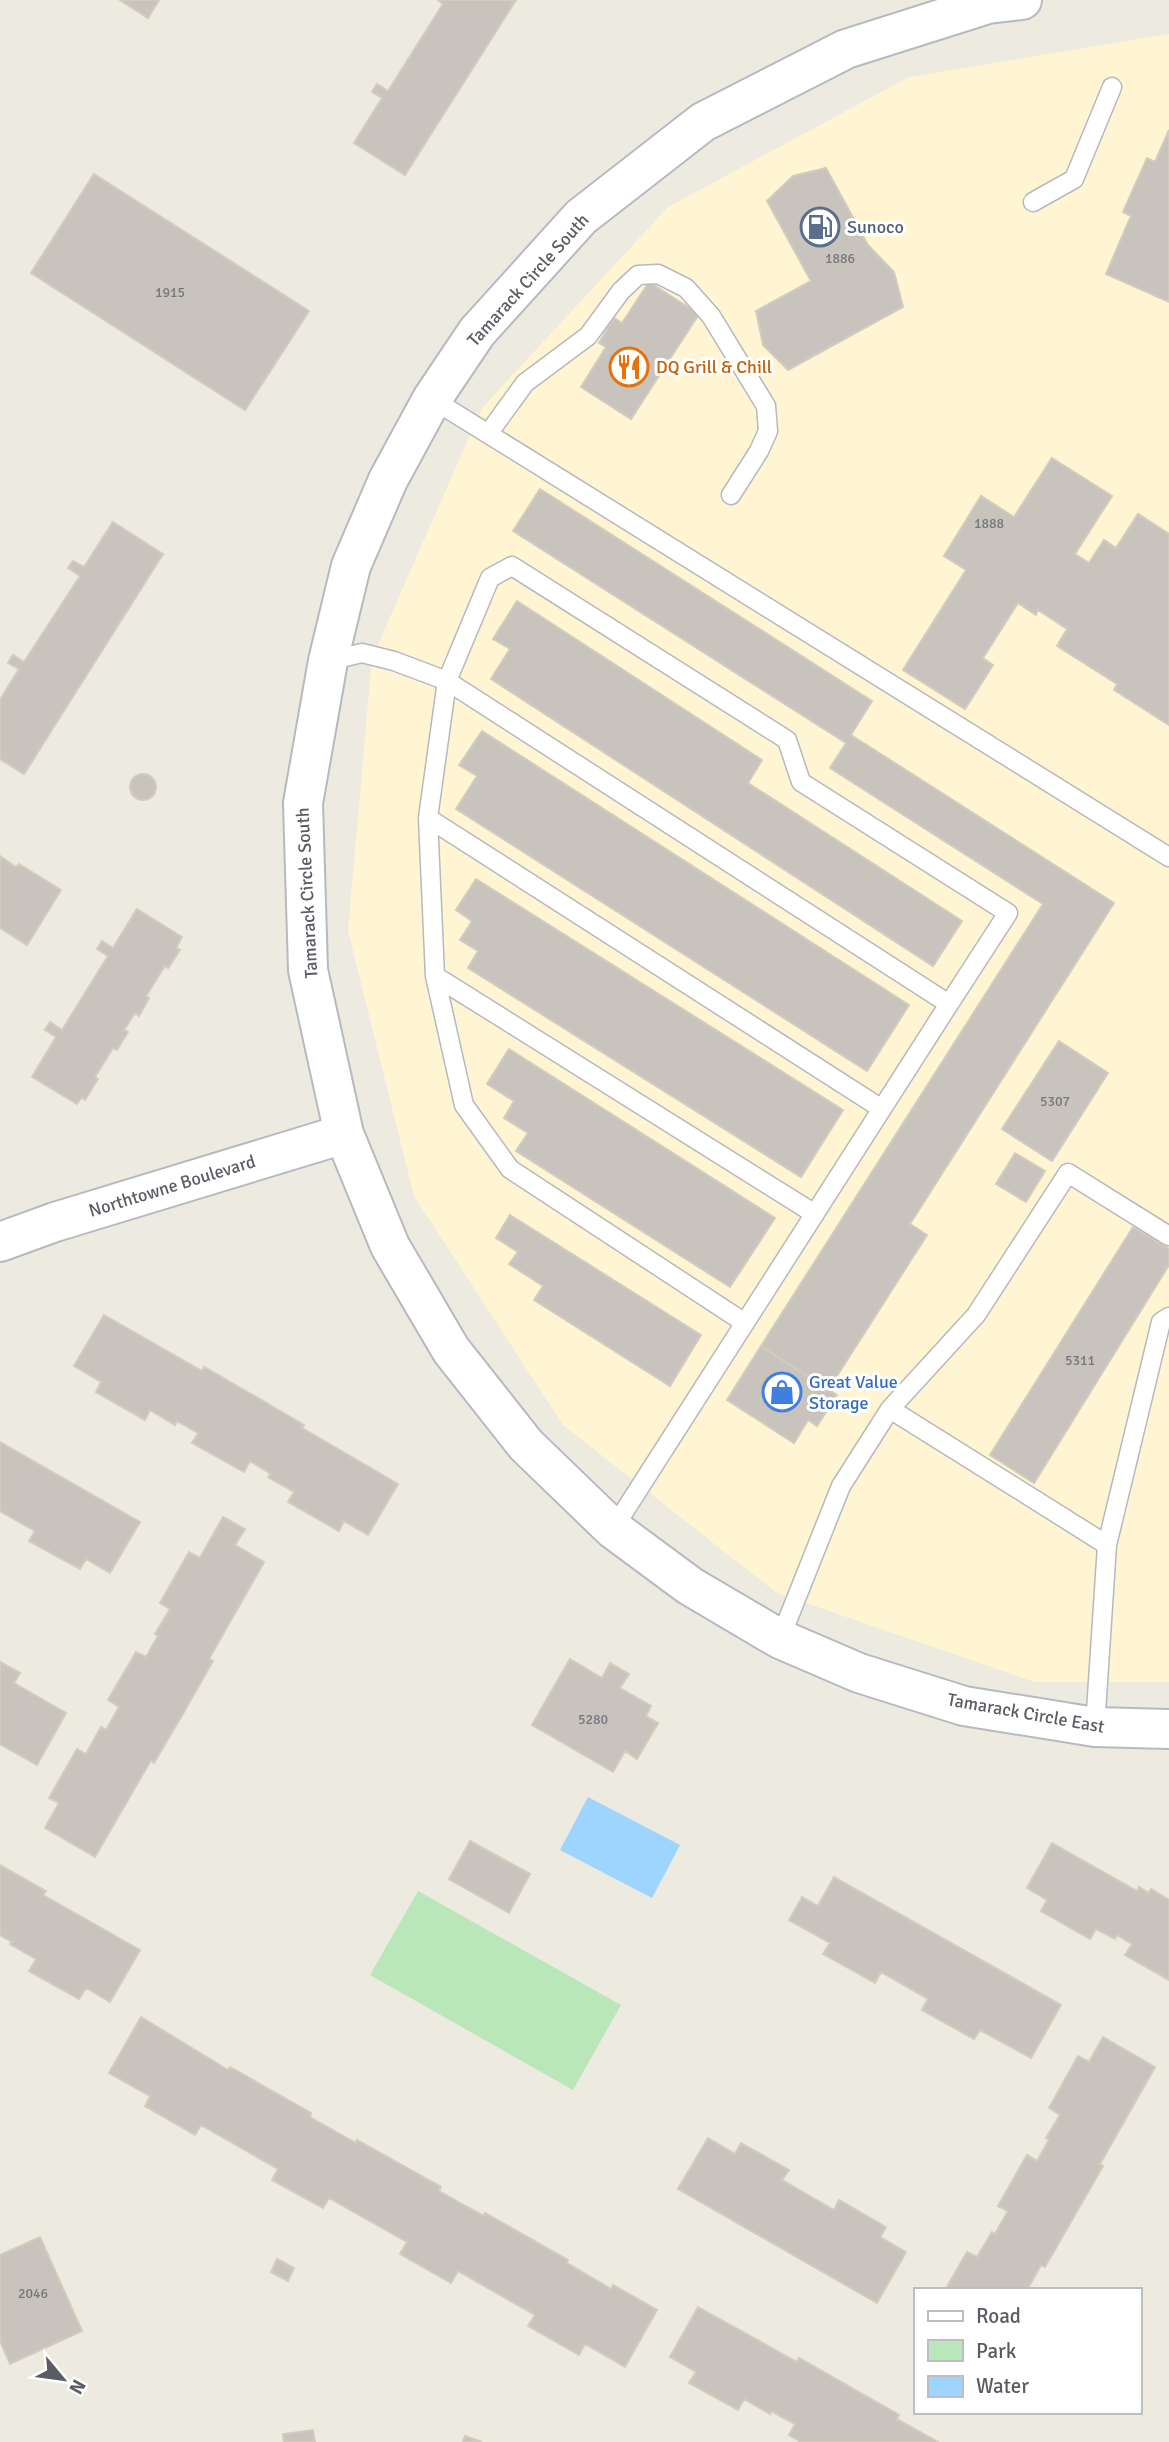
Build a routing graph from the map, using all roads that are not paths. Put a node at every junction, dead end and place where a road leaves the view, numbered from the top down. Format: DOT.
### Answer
graph roads {
  1 [pos="999,1"];
  2 [pos="1112,87"];
  3 [pos="1033,202"];
  4 [pos="432,399"];
  5 [pos="488,434"];
  6 [pos="731,495"];
  7 [pos="328,661"];
  8 [pos="447,681"];
  9 [pos="428,818"];
  10 [pos="1169,857"];
  11 [pos="435,976"];
  12 [pos="949,1004"];
  13 [pos="882,1109"];
  14 [pos="344,1134"];
  15 [pos="815,1214"];
  16 [pos="1169,1236"];
  17 [pos="0,1242"];
  18 [pos="1169,1317"];
  19 [pos="745,1323"];
  20 [pos="890,1409"];
  21 [pos="613,1529"];
  22 [pos="1107,1545"];
  23 [pos="780,1639"];
  24 [pos="1095,1727"];
  25 [pos="1169,1729"];
  1 -- 4 [label="street, Tamarack Circle South"];
  2 -- 3 [label="lane"];
  4 -- 5 [label="lane"];
  4 -- 7 [label="street, Tamarack Circle South"];
  5 -- 6 [label="lane"];
  5 -- 10 [label="lane"];
  7 -- 8 [label="lane"];
  7 -- 14 [label="street, Tamarack Circle South"];
  8 -- 9 [label="lane"];
  8 -- 12 [label="lane"];
  8 -- 12 [label="lane"];
  9 -- 11 [label="lane"];
  9 -- 13 [label="lane"];
  11 -- 15 [label="lane"];
  11 -- 19 [label="lane"];
  12 -- 13 [label="lane"];
  13 -- 15 [label="lane"];
  14 -- 17 [label="street, Northtowne Boulevard"];
  14 -- 21 [label="street, Tamarack Circle East"];
  15 -- 19 [label="lane"];
  16 -- 20 [label="lane"];
  18 -- 22 [label="lane"];
  19 -- 21 [label="lane"];
  20 -- 22 [label="lane"];
  20 -- 23 [label="lane"];
  21 -- 23 [label="street, Tamarack Circle East"];
  22 -- 24 [label="lane"];
  23 -- 24 [label="street, Tamarack Circle East"];
  24 -- 25 [label="street, Tamarack Circle East"];
}
